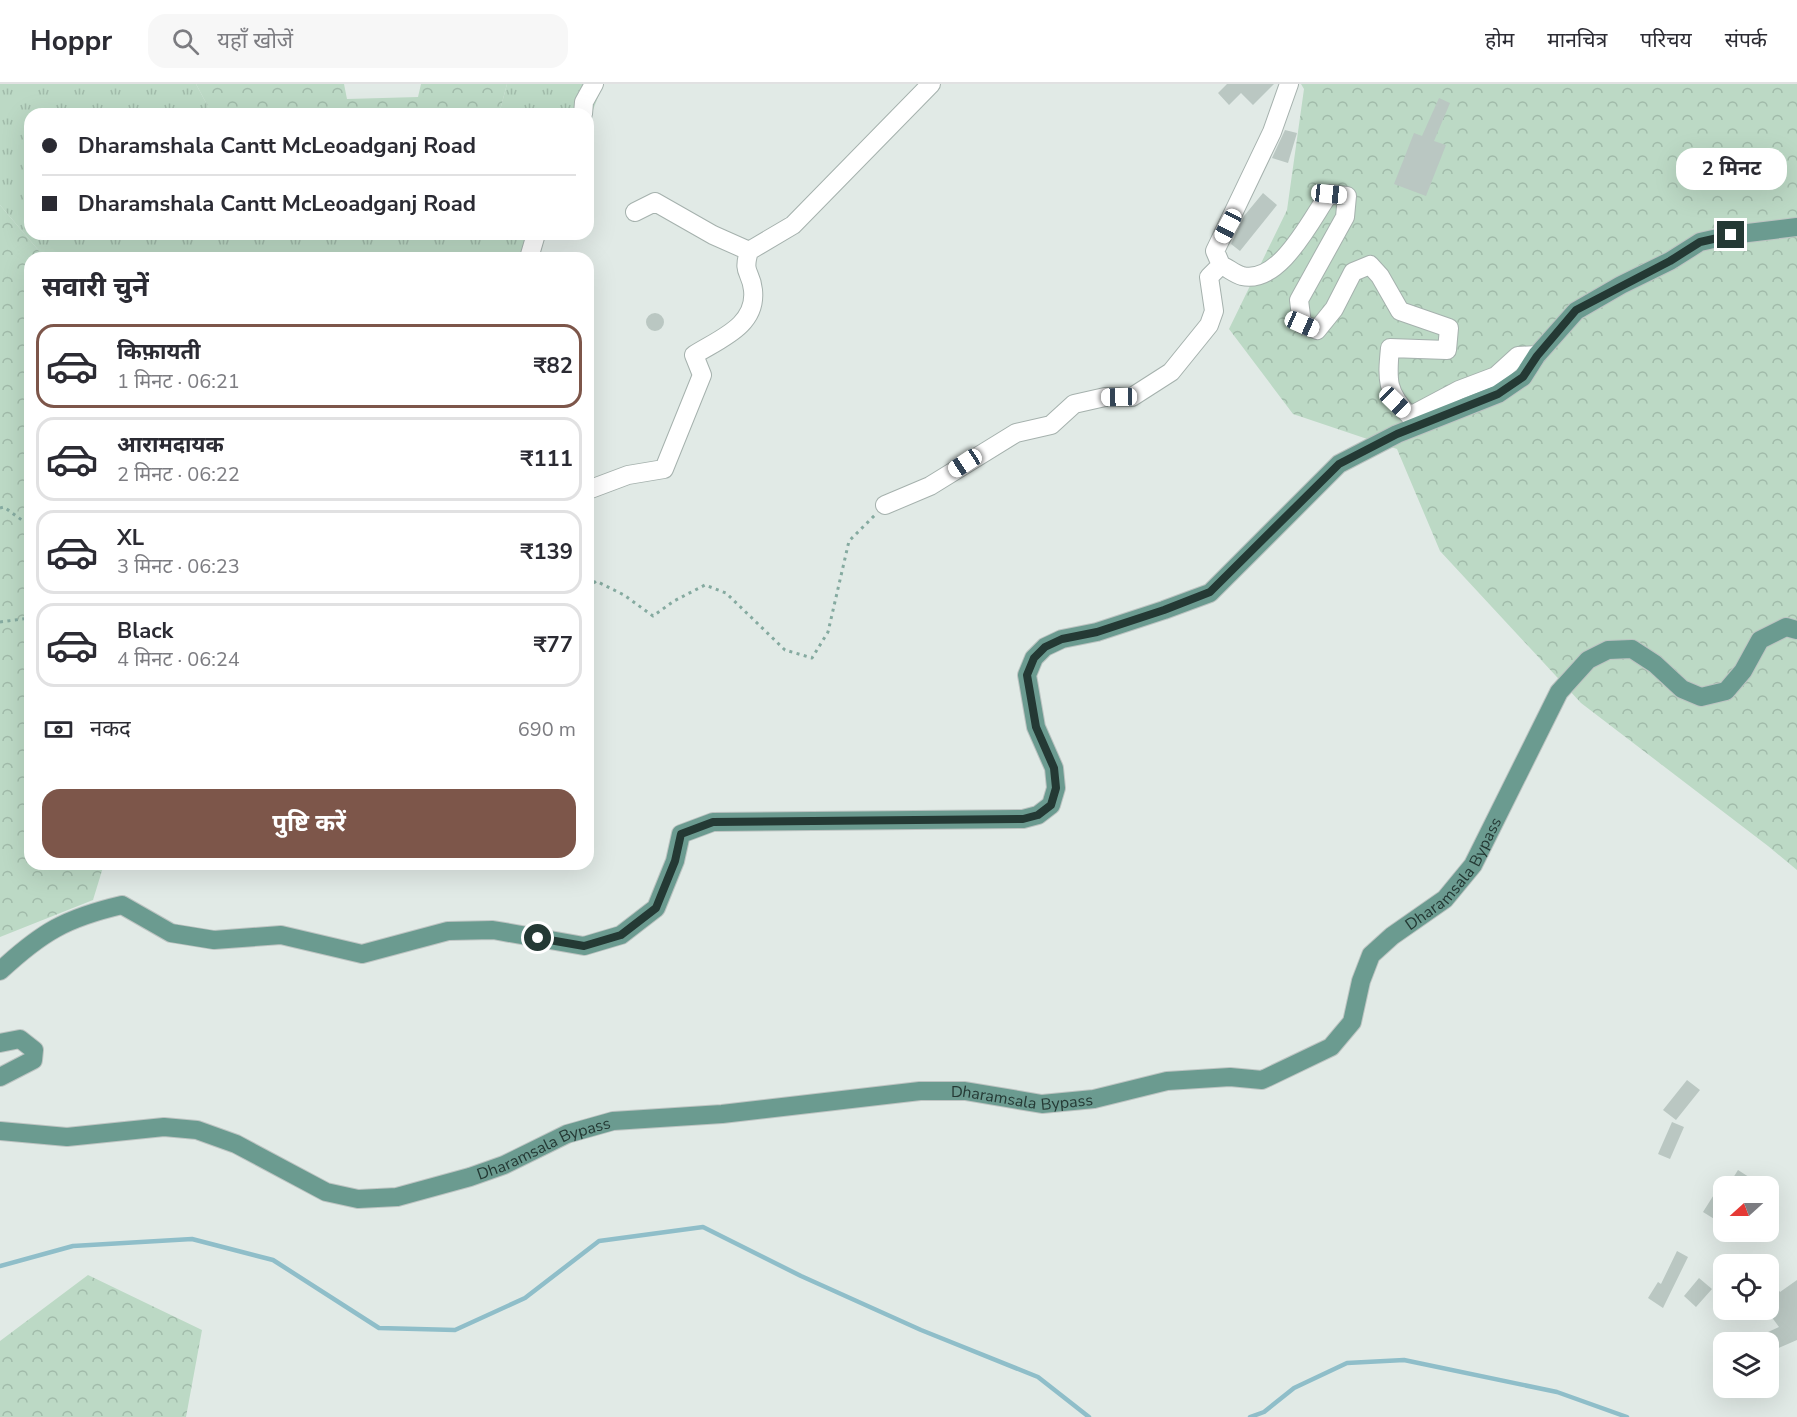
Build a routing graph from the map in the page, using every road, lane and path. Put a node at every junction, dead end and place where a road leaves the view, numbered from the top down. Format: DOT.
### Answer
graph roads {
  1 [pos="594,84"];
  2 [pos="931,84"];
  3 [pos="1289,84"];
  4 [pos="584,108"];
  5 [pos="635,212"];
  6 [pos="1797,227"];
  7 [pos="749,250"];
  8 [pos="1221,265"];
  9 [pos="1537,356"];
  10 [pos="594,488"];
  11 [pos="885,505"];
  12 [pos="0,508"];
  13 [pos="24,522"];
  14 [pos="594,583"];
  15 [pos="24,619"];
  16 [pos="0,622"];
  17 [pos="1797,630"];
  18 [pos="0,971"];
  19 [pos="0,1043"];
  20 [pos="0,1077"];
  21 [pos="0,1131"];
  1 -- 4 [label="street"];
  2 -- 7 [label="street"];
  3 -- 8 [label="street"];
  5 -- 7 [label="street"];
  6 -- 9 [label="main road"];
  7 -- 10 [label="street"];
  8 -- 9 [label="street"];
  8 -- 11 [label="street"];
  9 -- 18 [label="main road"];
  11 -- 14 [label="path"];
  12 -- 13 [label="path"];
  15 -- 16 [label="path"];
  17 -- 21 [label="main road, Dharamsala Bypass"];
  19 -- 20 [label="main road"];
}
